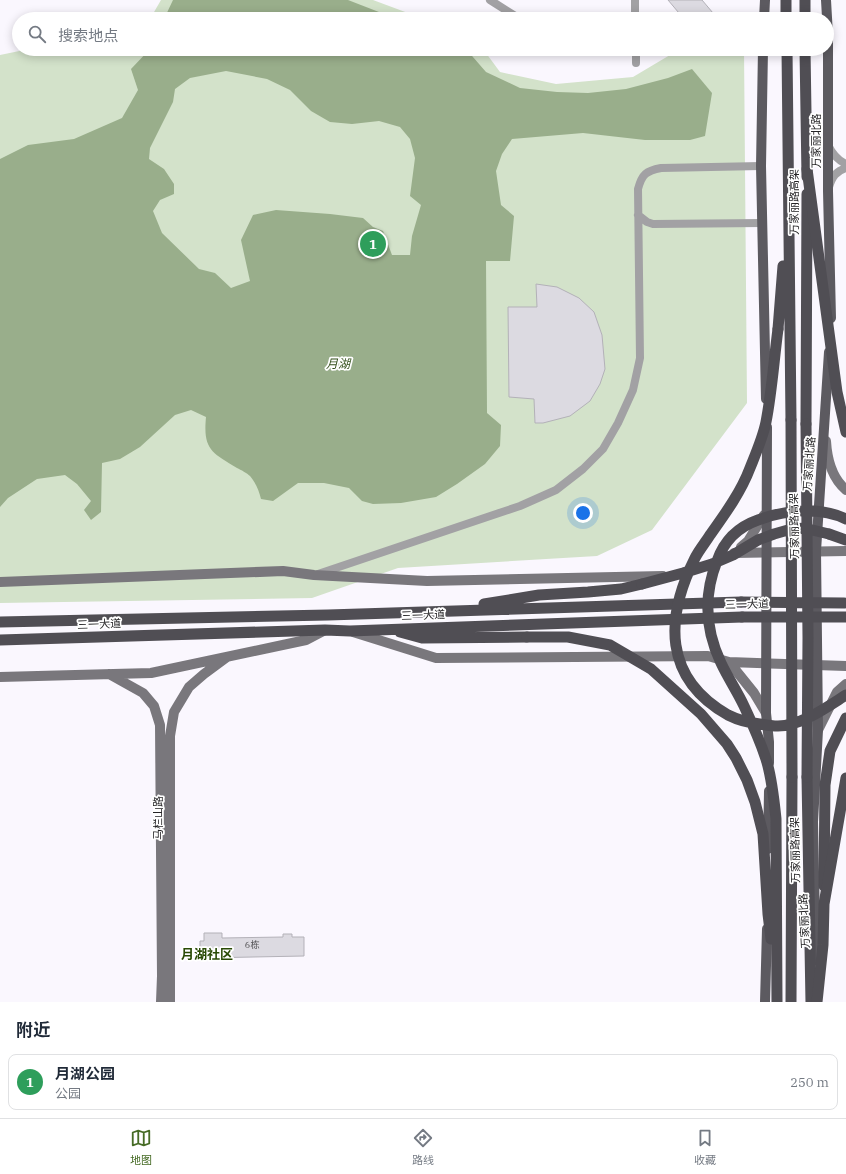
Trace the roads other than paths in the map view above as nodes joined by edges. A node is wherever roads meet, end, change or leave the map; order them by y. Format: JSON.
{"nodes":[{"id":1,"x":490,"y":0,"type":"edge"},
{"id":2,"x":635,"y":0,"type":"edge"},
{"id":3,"x":765,"y":0,"type":"edge"},
{"id":4,"x":786,"y":0,"type":"edge"},
{"id":5,"x":805,"y":0,"type":"edge"},
{"id":6,"x":826,"y":0,"type":"edge"},
{"id":7,"x":503,"y":4,"type":"edge"},
{"id":8,"x":512,"y":12,"type":"edge"},
{"id":9,"x":635,"y":12,"type":"edge"},
{"id":10,"x":764,"y":12,"type":"edge"},
{"id":11,"x":786,"y":12,"type":"edge"},
{"id":12,"x":805,"y":12,"type":"edge"},
{"id":13,"x":827,"y":12,"type":"edge"},
{"id":14,"x":636,"y":56,"type":"edge"},
{"id":15,"x":763,"y":56,"type":"edge"},
{"id":16,"x":787,"y":56,"type":"edge"},
{"id":17,"x":805,"y":56,"type":"edge"},
{"id":18,"x":828,"y":56,"type":"edge"},
{"id":19,"x":636,"y":63,"type":"dead end"},
{"id":20,"x":828,"y":143,"type":"junction"},
{"id":21,"x":846,"y":164,"type":"edge"},
{"id":22,"x":761,"y":166,"type":"junction"},
{"id":23,"x":846,"y":168,"type":"edge"},
{"id":24,"x":807,"y":169,"type":"junction"},
{"id":25,"x":828,"y":191,"type":"junction"},
{"id":26,"x":788,"y":198,"type":"junction"},
{"id":27,"x":638,"y":215,"type":"junction"},
{"id":28,"x":762,"y":223,"type":"junction"},
{"id":29,"x":653,"y":224,"type":"junction"},
{"id":30,"x":639,"y":238,"type":"junction"},
{"id":31,"x":824,"y":417,"type":"junction"},
{"id":32,"x":846,"y":432,"type":"edge"},
{"id":33,"x":846,"y":490,"type":"edge"},
{"id":34,"x":767,"y":510,"type":"junction"},
{"id":35,"x":846,"y":519,"type":"edge"},
{"id":36,"x":846,"y":540,"type":"edge"},
{"id":37,"x":816,"y":551,"type":"junction"},
{"id":38,"x":846,"y":551,"type":"edge"},
{"id":39,"x":767,"y":552,"type":"junction"},
{"id":40,"x":734,"y":553,"type":"junction"},
{"id":41,"x":314,"y":575,"type":"junction"},
{"id":42,"x":0,"y":582,"type":"edge"},
{"id":43,"x":845,"y":602,"type":"edge"},
{"id":44,"x":433,"y":612,"type":"junction"},
{"id":45,"x":846,"y":617,"type":"edge"},
{"id":46,"x":0,"y":622,"type":"edge"},
{"id":47,"x":390,"y":629,"type":"junction"},
{"id":48,"x":325,"y":630,"type":"junction"},
{"id":49,"x":350,"y":631,"type":"junction"},
{"id":50,"x":0,"y":640,"type":"edge"},
{"id":51,"x":227,"y":657,"type":"junction"},
{"id":52,"x":729,"y":662,"type":"junction"},
{"id":53,"x":766,"y":664,"type":"junction"},
{"id":54,"x":817,"y":666,"type":"junction"},
{"id":55,"x":846,"y":666,"type":"edge"},
{"id":56,"x":109,"y":674,"type":"junction"},
{"id":57,"x":0,"y":677,"type":"edge"},
{"id":58,"x":846,"y":684,"type":"edge"},
{"id":59,"x":846,"y":695,"type":"edge"},
{"id":60,"x":766,"y":713,"type":"junction"},
{"id":61,"x":846,"y":718,"type":"edge"},
{"id":62,"x":818,"y":730,"type":"junction"},
{"id":63,"x":846,"y":778,"type":"edge"},
{"id":64,"x":824,"y":904,"type":"junction"},
{"id":65,"x":777,"y":985,"type":"junction"},
{"id":66,"x":161,"y":1002,"type":"edge"},
{"id":67,"x":170,"y":1002,"type":"edge"},
{"id":68,"x":765,"y":1002,"type":"edge"},
{"id":69,"x":777,"y":1002,"type":"edge"},
{"id":70,"x":791,"y":1002,"type":"edge"},
{"id":71,"x":811,"y":1002,"type":"edge"},
{"id":72,"x":817,"y":1002,"type":"edge"},
{"id":73,"x":821,"y":1002,"type":"edge"}],
"edges":[{"from":1,"to":7,"type":"street"},
{"from":2,"to":9,"type":"street"},
{"from":3,"to":10,"type":"main road"},
{"from":4,"to":11,"type":"highway"},
{"from":5,"to":12,"type":"highway"},
{"from":6,"to":13,"type":"main road","name":"万家丽北路"},
{"from":7,"to":8,"type":"street"},
{"from":14,"to":19,"type":"street"},
{"from":15,"to":22,"type":"main road"},
{"from":16,"to":26,"type":"highway","name":"万家丽路高架"},
{"from":17,"to":24,"type":"highway","name":"万家丽路高架"},
{"from":18,"to":20,"type":"main road","name":"万家丽北路"},
{"from":20,"to":21,"type":"street"},
{"from":20,"to":25,"type":"main road","name":"万家丽北路"},
{"from":22,"to":27,"type":"street"},
{"from":22,"to":28,"type":"main road"},
{"from":23,"to":25,"type":"street"},
{"from":24,"to":32,"type":"highway","bridge":true},
{"from":24,"to":71,"type":"highway","name":"万家丽路高架","bridge":true},
{"from":25,"to":31,"type":"main road","name":"万家丽北路"},
{"from":26,"to":59,"type":"highway","bridge":true},
{"from":26,"to":70,"type":"highway","name":"万家丽路高架","bridge":true},
{"from":27,"to":29,"type":"street"},
{"from":27,"to":30,"type":"street"},
{"from":28,"to":29,"type":"street"},
{"from":28,"to":34,"type":"main road"},
{"from":29,"to":30,"type":"street"},
{"from":30,"to":41,"type":"street"},
{"from":31,"to":33,"type":"main road"},
{"from":31,"to":37,"type":"main road","name":"万家丽北路"},
{"from":34,"to":39,"type":"main road"},
{"from":34,"to":40,"type":"main road"},
{"from":35,"to":65,"type":"highway","bridge":true},
{"from":36,"to":44,"type":"highway","bridge":true},
{"from":37,"to":38,"type":"main road"},
{"from":37,"to":39,"type":"main road"},
{"from":37,"to":54,"type":"main road","name":"万家丽北路"},
{"from":39,"to":40,"type":"main road"},
{"from":39,"to":53,"type":"main road"},
{"from":40,"to":41,"type":"main road"},
{"from":41,"to":42,"type":"main road"},
{"from":43,"to":44,"type":"highway","name":"三一大道","bridge":true},
{"from":44,"to":46,"type":"highway","name":"三一大道"},
{"from":45,"to":47,"type":"highway","name":"三一大道","bridge":true},
{"from":47,"to":49,"type":"highway","name":"三一大道"},
{"from":47,"to":65,"type":"highway","bridge":true},
{"from":48,"to":49,"type":"highway","name":"三一大道"},
{"from":48,"to":50,"type":"highway","name":"三一大道"},
{"from":48,"to":51,"type":"main road"},
{"from":49,"to":52,"type":"main road"},
{"from":51,"to":56,"type":"main road"},
{"from":51,"to":67,"type":"main road","name":"马栏山路"},
{"from":52,"to":53,"type":"main road"},
{"from":52,"to":60,"type":"main road"},
{"from":53,"to":54,"type":"main road"},
{"from":53,"to":60,"type":"main road"},
{"from":54,"to":55,"type":"main road"},
{"from":54,"to":62,"type":"main road","name":"万家丽北路"},
{"from":56,"to":57,"type":"main road"},
{"from":56,"to":66,"type":"main road","name":"马栏山路"},
{"from":58,"to":62,"type":"main road"},
{"from":60,"to":68,"type":"main road"},
{"from":61,"to":64,"type":"highway","bridge":true},
{"from":62,"to":73,"type":"main road","name":"万家丽北路"},
{"from":63,"to":64,"type":"highway","bridge":true},
{"from":64,"to":72,"type":"highway","bridge":true},
{"from":65,"to":69,"type":"highway","bridge":true}]}
